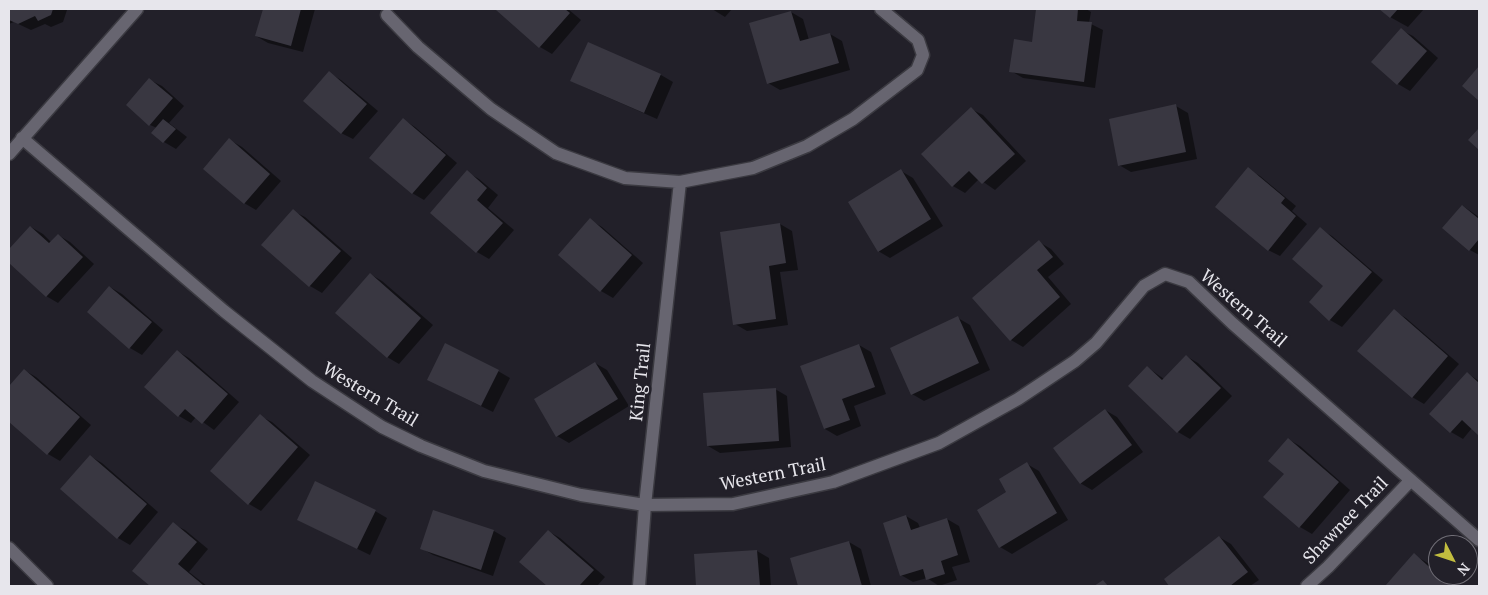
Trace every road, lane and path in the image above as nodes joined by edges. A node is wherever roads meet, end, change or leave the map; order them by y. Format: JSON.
{"nodes":[{"id":1,"x":137,"y":9,"type":"edge"},
{"id":2,"x":882,"y":9,"type":"edge"},
{"id":3,"x":387,"y":15,"type":"dead end"},
{"id":4,"x":22,"y":138,"type":"junction"},
{"id":5,"x":9,"y":154,"type":"edge"},
{"id":6,"x":680,"y":182,"type":"junction"},
{"id":7,"x":1410,"y":480,"type":"junction"},
{"id":8,"x":645,"y":505,"type":"junction"},
{"id":9,"x":1479,"y":540,"type":"edge"},
{"id":10,"x":9,"y":548,"type":"edge"},
{"id":11,"x":47,"y":586,"type":"edge"},
{"id":12,"x":639,"y":586,"type":"edge"},
{"id":13,"x":1307,"y":586,"type":"edge"}],
"edges":[{"from":1,"to":4,"type":"street"},
{"from":2,"to":6,"type":"street"},
{"from":3,"to":6,"type":"street"},
{"from":4,"to":5,"type":"street"},
{"from":4,"to":8,"type":"street","name":"Western Trail"},
{"from":6,"to":8,"type":"street","name":"King Trail"},
{"from":7,"to":8,"type":"street","name":"Western Trail"},
{"from":7,"to":9,"type":"street","name":"Western Trail"},
{"from":7,"to":13,"type":"street","name":"Shawnee Trail"},
{"from":8,"to":12,"type":"street","name":"King Trail"},
{"from":10,"to":11,"type":"street"}]}
